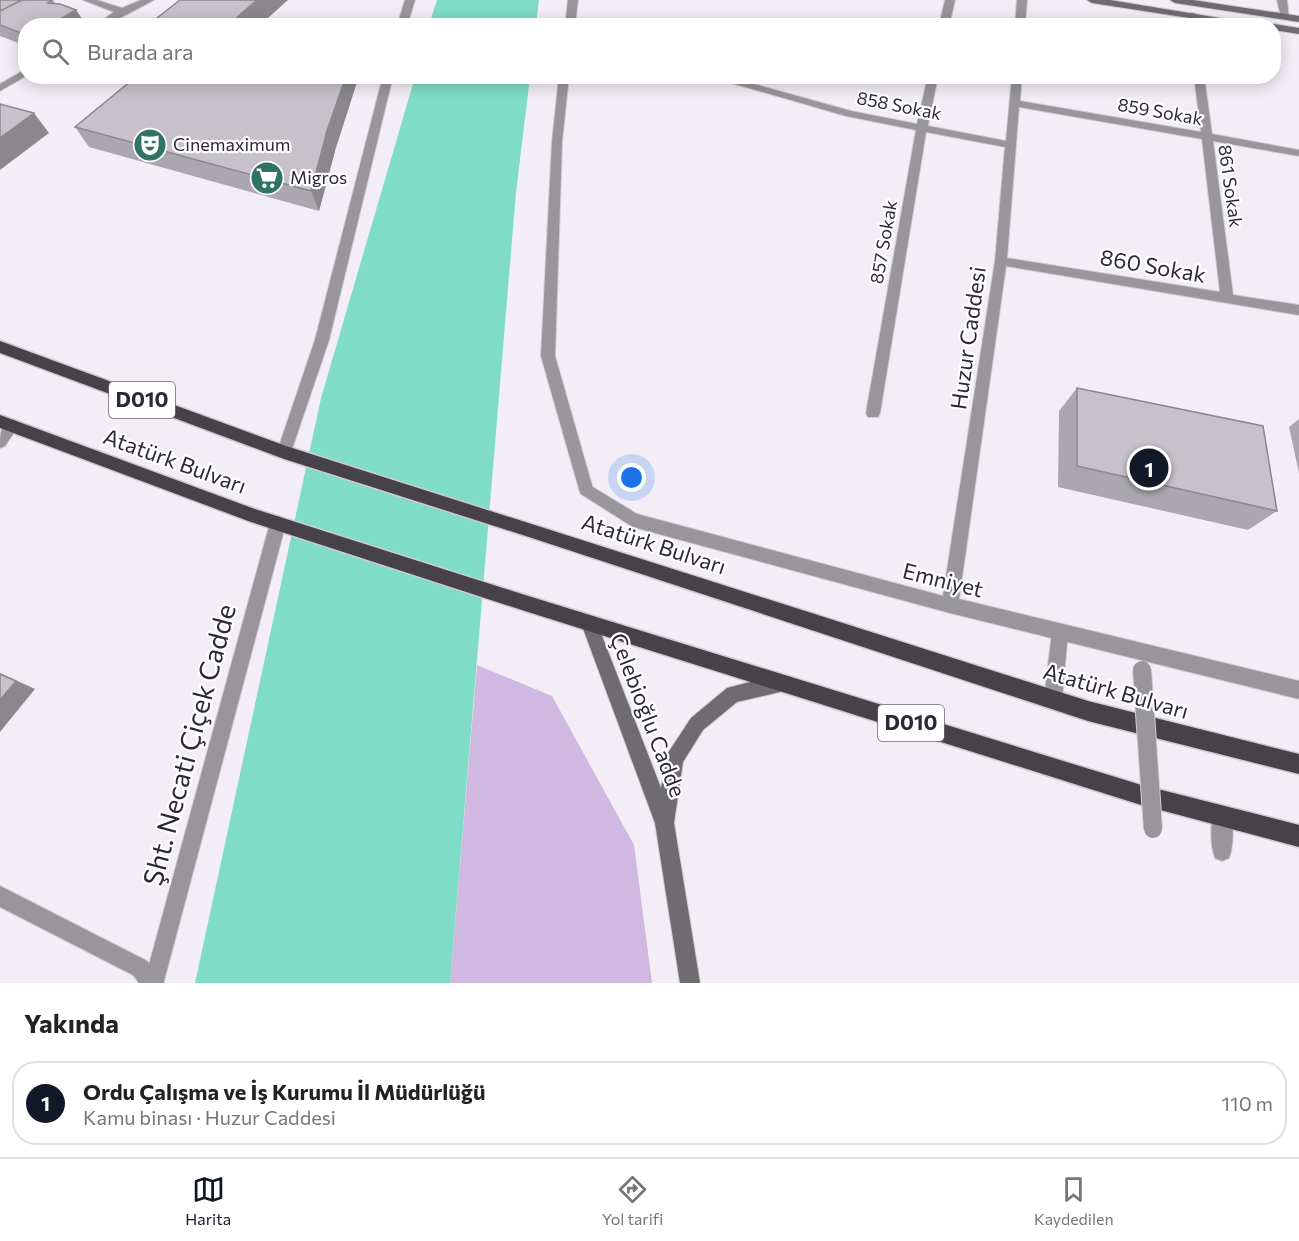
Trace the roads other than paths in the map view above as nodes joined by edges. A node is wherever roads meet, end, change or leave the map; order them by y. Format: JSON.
{"nodes":[{"id":1,"x":88,"y":0,"type":"edge"},
{"id":2,"x":148,"y":0,"type":"edge"},
{"id":3,"x":410,"y":0,"type":"edge"},
{"id":4,"x":573,"y":0,"type":"edge"},
{"id":5,"x":950,"y":0,"type":"edge"},
{"id":6,"x":1022,"y":0,"type":"edge"},
{"id":7,"x":1092,"y":0,"type":"edge"},
{"id":8,"x":1175,"y":0,"type":"edge"},
{"id":9,"x":1282,"y":0,"type":"edge"},
{"id":10,"x":1193,"y":1,"type":"edge"},
{"id":11,"x":124,"y":12,"type":"junction"},
{"id":12,"x":1192,"y":15,"type":"junction"},
{"id":13,"x":1286,"y":17,"type":"junction"},
{"id":14,"x":113,"y":18,"type":"edge"},
{"id":15,"x":404,"y":18,"type":"edge"},
{"id":16,"x":571,"y":18,"type":"edge"},
{"id":17,"x":946,"y":18,"type":"edge"},
{"id":18,"x":1021,"y":18,"type":"edge"},
{"id":19,"x":1192,"y":18,"type":"edge"},
{"id":20,"x":1212,"y":18,"type":"edge"},
{"id":21,"x":1299,"y":20,"type":"edge"},
{"id":22,"x":1281,"y":28,"type":"edge"},
{"id":23,"x":1299,"y":31,"type":"edge"},
{"id":24,"x":18,"y":77,"type":"edge"},
{"id":25,"x":385,"y":84,"type":"edge"},
{"id":26,"x":563,"y":84,"type":"edge"},
{"id":27,"x":741,"y":84,"type":"edge"},
{"id":28,"x":931,"y":84,"type":"edge"},
{"id":29,"x":1016,"y":84,"type":"edge"},
{"id":30,"x":1199,"y":84,"type":"edge"},
{"id":31,"x":0,"y":88,"type":"edge"},
{"id":32,"x":1015,"y":104,"type":"junction"},
{"id":33,"x":922,"y":127,"type":"junction"},
{"id":34,"x":1205,"y":136,"type":"junction"},
{"id":35,"x":1012,"y":145,"type":"junction"},
{"id":36,"x":1299,"y":153,"type":"edge"},
{"id":37,"x":1001,"y":261,"type":"junction"},
{"id":38,"x":1227,"y":299,"type":"junction"},
{"id":39,"x":1299,"y":310,"type":"edge"},
{"id":40,"x":0,"y":347,"type":"edge"},
{"id":41,"x":873,"y":413,"type":"dead end"},
{"id":42,"x":6,"y":423,"type":"edge"},
{"id":43,"x":0,"y":442,"type":"edge"},
{"id":44,"x":284,"y":452,"type":"junction"},
{"id":45,"x":278,"y":523,"type":"junction"},
{"id":46,"x":950,"y":605,"type":"junction"},
{"id":47,"x":589,"y":623,"type":"junction"},
{"id":48,"x":1060,"y":632,"type":"junction"},
{"id":49,"x":1142,"y":670,"type":"dead end"},
{"id":50,"x":780,"y":683,"type":"junction"},
{"id":51,"x":1299,"y":690,"type":"edge"},
{"id":52,"x":1053,"y":699,"type":"junction"},
{"id":53,"x":1299,"y":764,"type":"edge"},
{"id":54,"x":1222,"y":816,"type":"junction"},
{"id":55,"x":665,"y":823,"type":"junction"},
{"id":56,"x":1153,"y":829,"type":"dead end"},
{"id":57,"x":1299,"y":836,"type":"edge"},
{"id":58,"x":1222,"y":850,"type":"dead end"},
{"id":59,"x":0,"y":896,"type":"edge"},
{"id":60,"x":153,"y":982,"type":"edge"},
{"id":61,"x":690,"y":983,"type":"edge"}],
"edges":[{"from":1,"to":11,"type":"street"},
{"from":2,"to":11,"type":"street"},
{"from":3,"to":15,"type":"street"},
{"from":4,"to":16,"type":"street"},
{"from":5,"to":17,"type":"street"},
{"from":6,"to":18,"type":"street"},
{"from":7,"to":12,"type":"main road"},
{"from":8,"to":10,"type":"main road"},
{"from":9,"to":13,"type":"street"},
{"from":10,"to":13,"type":"main road"},
{"from":11,"to":14,"type":"street"},
{"from":12,"to":19,"type":"street"},
{"from":12,"to":20,"type":"main road"},
{"from":13,"to":21,"type":"main road"},
{"from":22,"to":23,"type":"main road"},
{"from":24,"to":31,"type":"street"},
{"from":25,"to":44,"type":"street"},
{"from":26,"to":46,"type":"street","name":"Emniyet"},
{"from":27,"to":33,"type":"street","name":"858 Sokak"},
{"from":28,"to":33,"type":"street","name":"857 Sokak"},
{"from":29,"to":32,"type":"street","name":"Huzur Caddesi"},
{"from":30,"to":34,"type":"street","name":"861 Sokak"},
{"from":32,"to":34,"type":"street","name":"859 Sokak"},
{"from":32,"to":35,"type":"street","name":"Huzur Caddesi"},
{"from":33,"to":35,"type":"street","name":"858 Sokak"},
{"from":33,"to":41,"type":"street","name":"857 Sokak"},
{"from":34,"to":36,"type":"street","name":"859 Sokak"},
{"from":34,"to":38,"type":"street","name":"861 Sokak"},
{"from":35,"to":37,"type":"street","name":"Huzur Caddesi"},
{"from":37,"to":38,"type":"street","name":"860 Sokak"},
{"from":37,"to":46,"type":"street","name":"Huzur Caddesi"},
{"from":38,"to":39,"type":"street","name":"860 Sokak"},
{"from":40,"to":44,"type":"highway","name":"Atatürk Bulvarı","number":"D010"},
{"from":42,"to":43,"type":"street"},
{"from":42,"to":45,"type":"highway","name":"Atatürk Bulvarı","number":"D010"},
{"from":44,"to":52,"type":"highway","name":"Atatürk Bulvarı","number":"D010"},
{"from":45,"to":47,"type":"highway","name":"Atatürk Bulvarı","number":"D010"},
{"from":45,"to":60,"type":"street","name":"Şht. Necati Çiçek Cadde"},
{"from":46,"to":48,"type":"street","name":"Emniyet"},
{"from":47,"to":50,"type":"highway","name":"Atatürk Bulvarı","number":"D010"},
{"from":47,"to":55,"type":"main road","name":"Çelebioğlu Cadde"},
{"from":48,"to":51,"type":"street","name":"Emniyet"},
{"from":48,"to":52,"type":"street"},
{"from":49,"to":56,"type":"street","bridge":true},
{"from":50,"to":54,"type":"highway","name":"Atatürk Bulvarı","number":"D010"},
{"from":50,"to":55,"type":"main road"},
{"from":52,"to":53,"type":"highway","name":"Atatürk Bulvarı","number":"D010"},
{"from":54,"to":57,"type":"highway","name":"Atatürk Bulvarı","number":"D010"},
{"from":54,"to":58,"type":"street"},
{"from":55,"to":61,"type":"main road"},
{"from":59,"to":60,"type":"street"}]}
